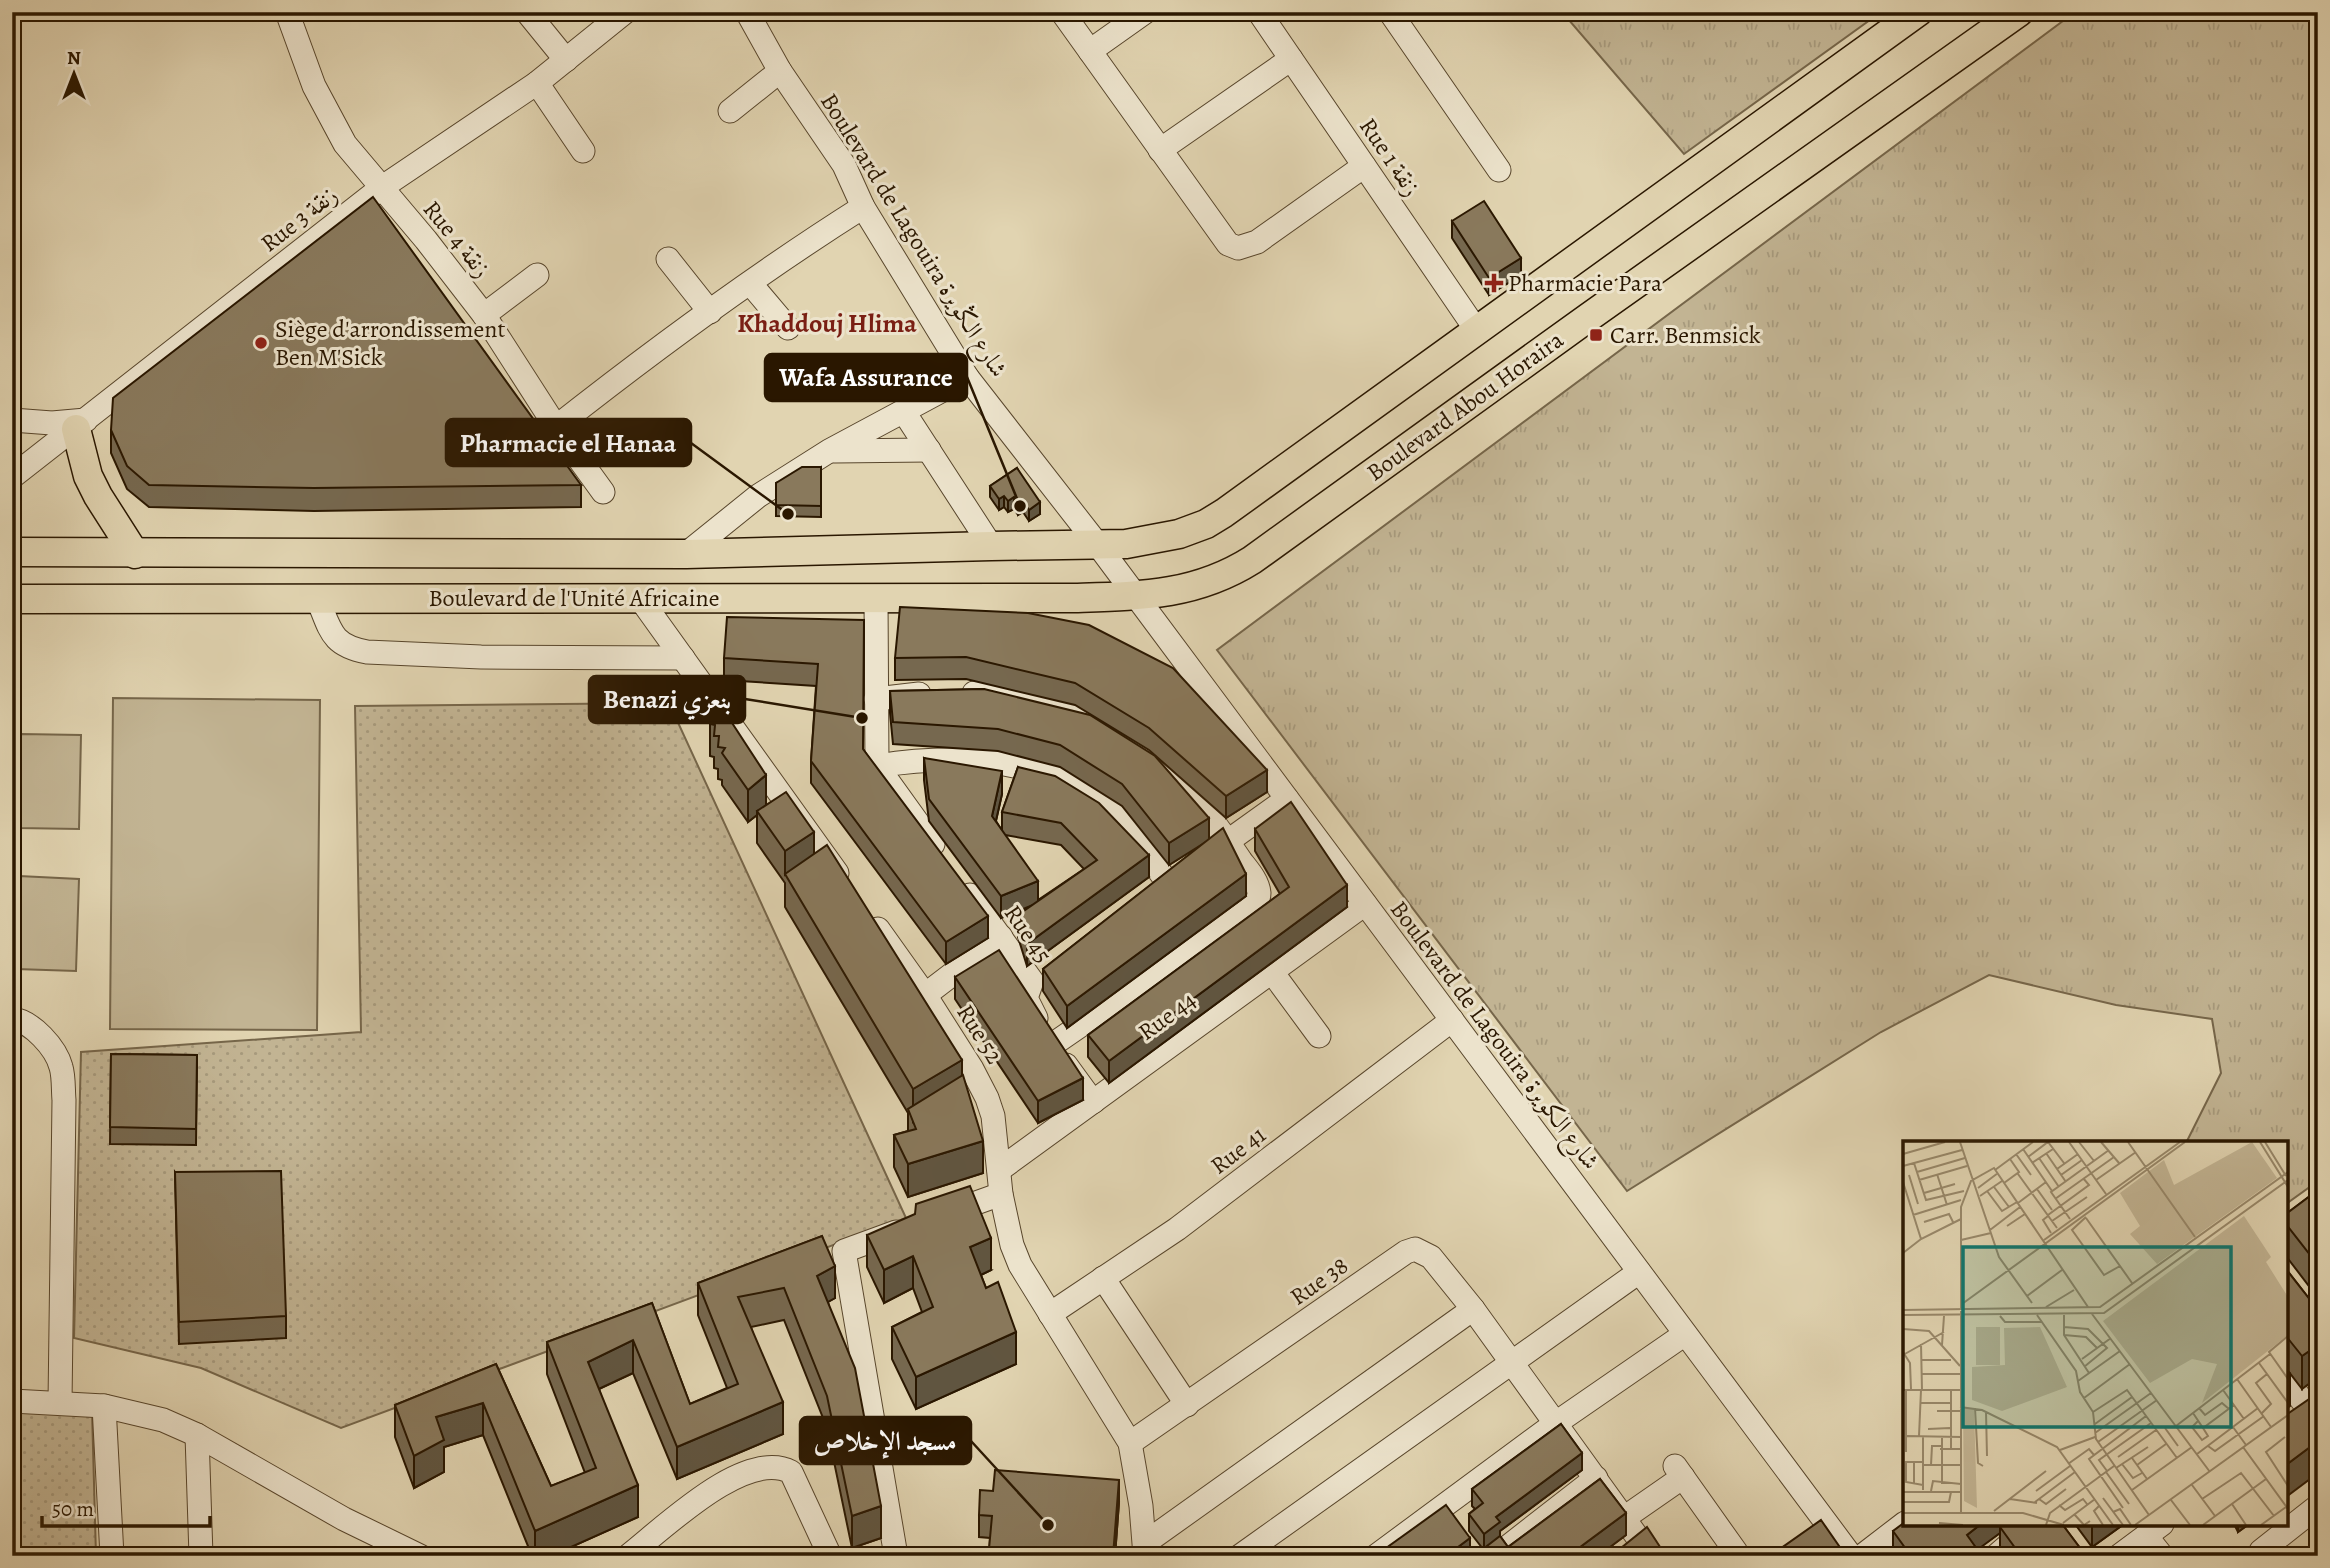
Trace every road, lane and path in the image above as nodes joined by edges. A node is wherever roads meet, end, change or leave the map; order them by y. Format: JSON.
{"nodes":[{"id":1,"x":527,"y":12,"type":"edge"},
{"id":2,"x":625,"y":12,"type":"edge"},
{"id":3,"x":747,"y":12,"type":"edge"},
{"id":4,"x":1062,"y":12,"type":"edge"},
{"id":5,"x":1145,"y":12,"type":"edge"},
{"id":6,"x":1259,"y":12,"type":"edge"},
{"id":7,"x":1390,"y":12,"type":"edge"},
{"id":8,"x":1918,"y":12,"type":"edge"},
{"id":9,"x":2019,"y":12,"type":"edge"},
{"id":10,"x":295,"y":16,"type":"edge"},
{"id":11,"x":1090,"y":51,"type":"junction"},
{"id":12,"x":1291,"y":59,"type":"junction"},
{"id":13,"x":566,"y":60,"type":"junction"},
{"id":14,"x":780,"y":71,"type":"junction"},
{"id":15,"x":537,"y":83,"type":"junction"},
{"id":16,"x":730,"y":111,"type":"dead end"},
{"id":17,"x":1160,"y":150,"type":"junction"},
{"id":18,"x":583,"y":151,"type":"dead end"},
{"id":19,"x":1364,"y":166,"type":"junction"},
{"id":20,"x":1500,"y":170,"type":"dead end"},
{"id":21,"x":382,"y":188,"type":"junction"},
{"id":22,"x":863,"y":207,"type":"junction"},
{"id":23,"x":668,"y":259,"type":"dead end"},
{"id":24,"x":537,"y":275,"type":"dead end"},
{"id":25,"x":750,"y":283,"type":"junction"},
{"id":26,"x":710,"y":312,"type":"junction"},
{"id":27,"x":484,"y":315,"type":"junction"},
{"id":28,"x":788,"y":328,"type":"dead end"},
{"id":29,"x":1477,"y":331,"type":"junction"},
{"id":30,"x":967,"y":377,"type":"junction"},
{"id":31,"x":904,"y":412,"type":"junction"},
{"id":32,"x":12,"y":420,"type":"edge"},
{"id":33,"x":81,"y":424,"type":"junction"},
{"id":34,"x":556,"y":427,"type":"junction"},
{"id":35,"x":929,"y":450,"type":"junction"},
{"id":36,"x":830,"y":451,"type":"junction"},
{"id":37,"x":12,"y":477,"type":"edge"},
{"id":38,"x":603,"y":492,"type":"dead end"},
{"id":39,"x":991,"y":545,"type":"junction"},
{"id":40,"x":1098,"y":545,"type":"junction"},
{"id":41,"x":12,"y":552,"type":"edge"},
{"id":42,"x":135,"y":554,"type":"junction"},
{"id":43,"x":686,"y":554,"type":"junction"},
{"id":44,"x":1136,"y":596,"type":"junction"},
{"id":45,"x":639,"y":597,"type":"junction"},
{"id":46,"x":876,"y":598,"type":"junction"},
{"id":47,"x":12,"y":599,"type":"edge"},
{"id":48,"x":318,"y":600,"type":"junction"},
{"id":49,"x":683,"y":658,"type":"junction"},
{"id":50,"x":876,"y":699,"type":"junction"},
{"id":51,"x":877,"y":766,"type":"junction"},
{"id":52,"x":1287,"y":799,"type":"junction"},
{"id":53,"x":1228,"y":841,"type":"junction"},
{"id":54,"x":1168,"y":883,"type":"junction"},
{"id":55,"x":852,"y":894,"type":"edge"},
{"id":56,"x":1146,"y":900,"type":"edge"},
{"id":57,"x":1365,"y":904,"type":"junction"},
{"id":58,"x":868,"y":916,"type":"edge"},
{"id":59,"x":1001,"y":937,"type":"junction"},
{"id":60,"x":1055,"y":964,"type":"edge"},
{"id":61,"x":1272,"y":972,"type":"junction"},
{"id":62,"x":1032,"y":981,"type":"junction"},
{"id":63,"x":925,"y":995,"type":"junction"},
{"id":64,"x":12,"y":1019,"type":"edge"},
{"id":65,"x":1452,"y":1020,"type":"junction"},
{"id":66,"x":1319,"y":1036,"type":"dead end"},
{"id":67,"x":1052,"y":1045,"type":"junction"},
{"id":68,"x":1093,"y":1102,"type":"junction"},
{"id":69,"x":999,"y":1170,"type":"junction"},
{"id":70,"x":1001,"y":1194,"type":"junction"},
{"id":71,"x":1639,"y":1272,"type":"junction"},
{"id":72,"x":1103,"y":1278,"type":"junction"},
{"id":73,"x":1473,"y":1309,"type":"junction"},
{"id":74,"x":1050,"y":1314,"type":"junction"},
{"id":75,"x":1685,"y":1334,"type":"junction"},
{"id":76,"x":1512,"y":1363,"type":"junction"},
{"id":77,"x":2288,"y":1382,"type":"edge"},
{"id":78,"x":12,"y":1401,"type":"edge"},
{"id":79,"x":60,"y":1403,"type":"junction"},
{"id":80,"x":1187,"y":1405,"type":"junction"},
{"id":81,"x":104,"y":1406,"type":"junction"},
{"id":82,"x":2309,"y":1418,"type":"edge"},
{"id":83,"x":1556,"y":1423,"type":"junction"},
{"id":84,"x":197,"y":1435,"type":"junction"},
{"id":85,"x":1130,"y":1443,"type":"junction"},
{"id":86,"x":1596,"y":1478,"type":"junction"},
{"id":87,"x":2318,"y":1506,"type":"edge"},
{"id":88,"x":1624,"y":1518,"type":"junction"},
{"id":89,"x":1903,"y":1525,"type":"edge"},
{"id":90,"x":2031,"y":1526,"type":"edge"},
{"id":91,"x":1829,"y":1527,"type":"junction"},
{"id":92,"x":2155,"y":1530,"type":"edge"},
{"id":93,"x":1811,"y":1541,"type":"edge"},
{"id":94,"x":1638,"y":1548,"type":"edge"},
{"id":95,"x":1145,"y":1550,"type":"edge"},
{"id":96,"x":2261,"y":1551,"type":"dead end"},
{"id":97,"x":1736,"y":1552,"type":"dead end"},
{"id":98,"x":112,"y":1556,"type":"edge"},
{"id":99,"x":201,"y":1556,"type":"edge"},
{"id":100,"x":420,"y":1556,"type":"edge"},
{"id":101,"x":628,"y":1556,"type":"edge"},
{"id":102,"x":830,"y":1556,"type":"edge"},
{"id":103,"x":896,"y":1556,"type":"edge"},
{"id":104,"x":1240,"y":1556,"type":"edge"},
{"id":105,"x":1376,"y":1556,"type":"edge"},
{"id":106,"x":1496,"y":1556,"type":"edge"},
{"id":107,"x":1851,"y":1556,"type":"edge"},
{"id":108,"x":1862,"y":1556,"type":"edge"},
{"id":109,"x":1996,"y":1556,"type":"edge"},
{"id":110,"x":2119,"y":1556,"type":"edge"},
{"id":111,"x":2162,"y":1556,"type":"edge"}],
"edges":[{"from":1,"to":13,"type":"street"},
{"from":2,"to":13,"type":"street","name":"Rue 3 زنقة"},
{"from":3,"to":14,"type":"street","name":"Boulevard de Lagouira شارع الڭويرة"},
{"from":4,"to":11,"type":"street"},
{"from":5,"to":11,"type":"street"},
{"from":6,"to":12,"type":"street","name":"Rue 1 زنقة"},
{"from":7,"to":20,"type":"street"},
{"from":8,"to":29,"type":"main road"},
{"from":9,"to":44,"type":"main road","name":"Boulevard Abou Horaira"},
{"from":10,"to":21,"type":"street","name":"Rue 4 زنقة"},
{"from":11,"to":17,"type":"street"},
{"from":12,"to":17,"type":"street"},
{"from":12,"to":19,"type":"street","name":"Rue 1 زنقة"},
{"from":13,"to":15,"type":"street","name":"Rue 3 زنقة"},
{"from":14,"to":16,"type":"street"},
{"from":14,"to":22,"type":"street","name":"Boulevard de Lagouira شارع الڭويرة"},
{"from":15,"to":18,"type":"street"},
{"from":15,"to":21,"type":"street","name":"Rue 3 زنقة"},
{"from":17,"to":19,"type":"street"},
{"from":19,"to":29,"type":"street","name":"Rue 1 زنقة"},
{"from":21,"to":27,"type":"street","name":"Rue 4 زنقة"},
{"from":21,"to":33,"type":"street","name":"Rue 3 زنقة"},
{"from":22,"to":25,"type":"street"},
{"from":22,"to":30,"type":"street","name":"Boulevard de Lagouira شارع الڭويرة"},
{"from":23,"to":26,"type":"street"},
{"from":24,"to":27,"type":"street"},
{"from":25,"to":26,"type":"street"},
{"from":25,"to":28,"type":"street"},
{"from":26,"to":34,"type":"street"},
{"from":27,"to":34,"type":"street","name":"Rue 4 زنقة"},
{"from":29,"to":40,"type":"main road"},
{"from":30,"to":31,"type":"street"},
{"from":30,"to":40,"type":"street","name":"Boulevard de Lagouira شارع الڭويرة"},
{"from":31,"to":35,"type":"street"},
{"from":31,"to":36,"type":"street"},
{"from":32,"to":33,"type":"street"},
{"from":33,"to":37,"type":"street","name":"Rue 3 زنقة"},
{"from":33,"to":42,"type":"main road"},
{"from":34,"to":38,"type":"street","name":"Rue 4 زنقة"},
{"from":35,"to":36,"type":"street"},
{"from":35,"to":39,"type":"street"},
{"from":36,"to":43,"type":"street"},
{"from":39,"to":40,"type":"main road","name":"Boulevard de l'Unité Africaine"},
{"from":39,"to":43,"type":"main road","name":"Boulevard de l'Unité Africaine"},
{"from":40,"to":44,"type":"street","name":"Boulevard de Lagouira شارع الكويرة"},
{"from":41,"to":42,"type":"main road","name":"Boulevard de l'Unité Africaine"},
{"from":42,"to":43,"type":"main road","name":"Boulevard de l'Unité Africaine"},
{"from":44,"to":46,"type":"main road","name":"Boulevard de l'Unité Africaine"},
{"from":44,"to":52,"type":"street","name":"Boulevard de Lagouira شارع الكويرة"},
{"from":45,"to":46,"type":"main road","name":"Boulevard de l'Unité Africaine"},
{"from":45,"to":48,"type":"main road","name":"Boulevard de l'Unité Africaine"},
{"from":45,"to":49,"type":"street"},
{"from":46,"to":50,"type":"street"},
{"from":47,"to":48,"type":"main road","name":"Boulevard de l'Unité Africaine"},
{"from":48,"to":49,"type":"street"},
{"from":49,"to":55,"type":"street"},
{"from":50,"to":51,"type":"street"},
{"from":50,"to":53,"type":"street"},
{"from":51,"to":54,"type":"street"},
{"from":51,"to":59,"type":"street","name":"Rue 45"},
{"from":52,"to":53,"type":"street"},
{"from":52,"to":57,"type":"street","name":"Boulevard de Lagouira شارع الكويرة"},
{"from":53,"to":54,"type":"street"},
{"from":53,"to":67,"type":"street"},
{"from":54,"to":56,"type":"street"},
{"from":57,"to":61,"type":"street","name":"Rue 44"},
{"from":57,"to":65,"type":"street","name":"Boulevard de Lagouira شارع الكويرة"},
{"from":58,"to":63,"type":"street","name":"Rue 52"},
{"from":59,"to":62,"type":"street","name":"Rue 45"},
{"from":59,"to":63,"type":"street"},
{"from":60,"to":62,"type":"street"},
{"from":61,"to":66,"type":"street"},
{"from":61,"to":68,"type":"street","name":"Rue 44"},
{"from":62,"to":67,"type":"street","name":"Rue 45"},
{"from":63,"to":69,"type":"street","name":"Rue 52"},
{"from":64,"to":79,"type":"street"},
{"from":65,"to":71,"type":"street","name":"Boulevard de Lagouira شارع الكويرة"},
{"from":65,"to":72,"type":"street","name":"Rue 41"},
{"from":67,"to":68,"type":"street","name":"Rue 45"},
{"from":68,"to":69,"type":"street","name":"Rue 44"},
{"from":69,"to":70,"type":"street","name":"Rue 52"},
{"from":70,"to":74,"type":"street","name":"Rue 52"},
{"from":70,"to":103,"type":"street"},
{"from":71,"to":75,"type":"street","name":"Boulevard de Lagouira شارع الكويرة"},
{"from":71,"to":76,"type":"street"},
{"from":72,"to":74,"type":"street","name":"Rue 41"},
{"from":72,"to":80,"type":"street"},
{"from":73,"to":76,"type":"street","name":"Rue 38"},
{"from":73,"to":80,"type":"street","name":"Rue 38"},
{"from":73,"to":95,"type":"street"},
{"from":74,"to":85,"type":"street","name":"Rue 52"},
{"from":75,"to":83,"type":"street"},
{"from":75,"to":91,"type":"street","name":"Boulevard de Lagouira شارع الكويرة"},
{"from":76,"to":83,"type":"street","name":"Rue 38"},
{"from":76,"to":104,"type":"street"},
{"from":77,"to":82,"type":"street"},
{"from":78,"to":79,"type":"street"},
{"from":79,"to":81,"type":"street"},
{"from":80,"to":85,"type":"street","name":"Rue 38"},
{"from":81,"to":84,"type":"street"},
{"from":81,"to":98,"type":"street"},
{"from":83,"to":86,"type":"street","name":"Rue 38"},
{"from":83,"to":105,"type":"street"},
{"from":84,"to":99,"type":"street"},
{"from":84,"to":100,"type":"street"},
{"from":85,"to":95,"type":"street","name":"Rue 52"},
{"from":86,"to":88,"type":"street","name":"Rue 38"},
{"from":86,"to":106,"type":"street"},
{"from":87,"to":96,"type":"street"},
{"from":88,"to":94,"type":"street","name":"Rue 38"},
{"from":88,"to":97,"type":"street"},
{"from":89,"to":108,"type":"street"},
{"from":90,"to":109,"type":"street"},
{"from":91,"to":93,"type":"street"},
{"from":91,"to":107,"type":"street","name":"Boulevard de Lagouira شارع الكويرة"},
{"from":92,"to":110,"type":"street"},
{"from":92,"to":111,"type":"street"},
{"from":101,"to":102,"type":"street"}]}
